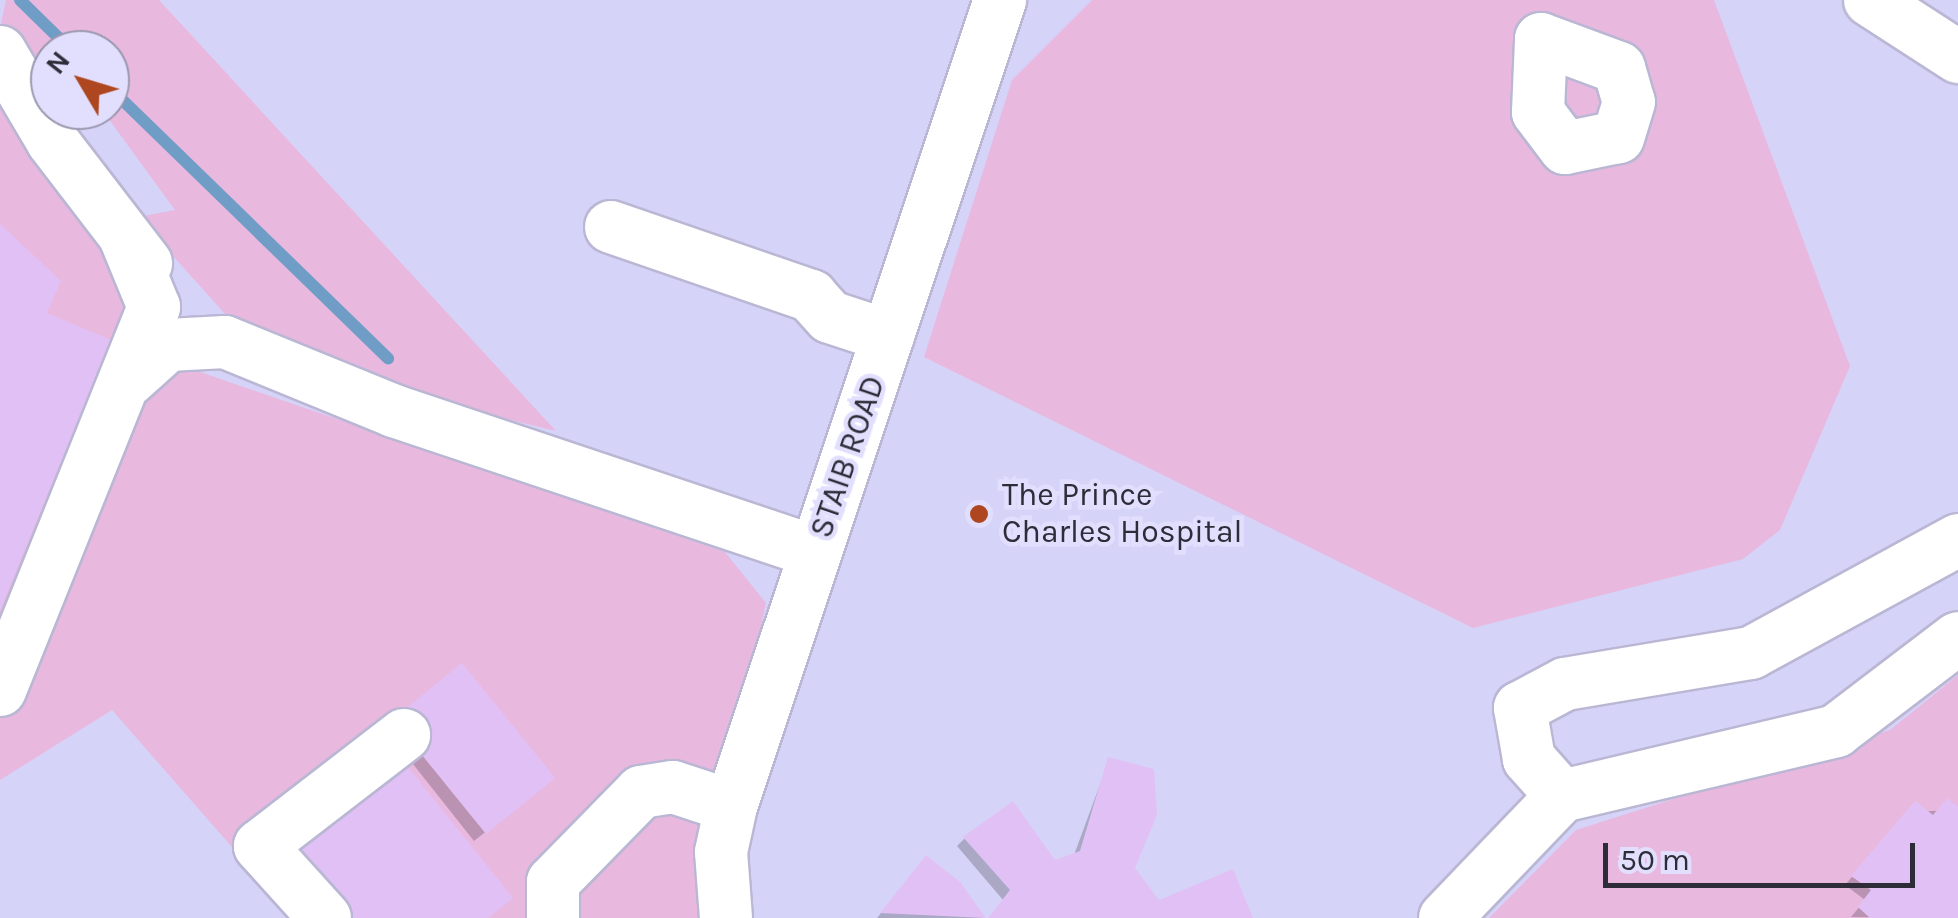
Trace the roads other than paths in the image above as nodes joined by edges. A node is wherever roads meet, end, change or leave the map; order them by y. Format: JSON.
{"nodes":[{"id":1,"x":1000,"y":0,"type":"edge"},
{"id":2,"x":1870,"y":0,"type":"edge"},
{"id":3,"x":0,"y":52,"type":"edge"},
{"id":4,"x":1958,"y":57,"type":"edge"},
{"id":5,"x":610,"y":227,"type":"dead end"},
{"id":6,"x":126,"y":239,"type":"junction"},
{"id":7,"x":892,"y":324,"type":"junction"},
{"id":8,"x":225,"y":342,"type":"junction"},
{"id":9,"x":129,"y":380,"type":"junction"},
{"id":10,"x":1958,"y":540,"type":"edge"},
{"id":11,"x":815,"y":552,"type":"junction"},
{"id":12,"x":1958,"y":638,"type":"edge"},
{"id":13,"x":0,"y":690,"type":"edge"},
{"id":14,"x":404,"y":735,"type":"dead end"},
{"id":15,"x":1562,"y":796,"type":"junction"},
{"id":16,"x":730,"y":806,"type":"junction"},
{"id":17,"x":326,"y":918,"type":"edge"},
{"id":18,"x":553,"y":918,"type":"edge"},
{"id":19,"x":726,"y":918,"type":"edge"},
{"id":20,"x":1445,"y":918,"type":"edge"}],
"edges":[{"from":1,"to":7,"type":"street","name":"STAIB ROAD"},
{"from":2,"to":4,"type":"street"},
{"from":3,"to":6,"type":"street"},
{"from":5,"to":7,"type":"street"},
{"from":6,"to":8,"type":"street"},
{"from":6,"to":9,"type":"street"},
{"from":7,"to":11,"type":"street","name":"STAIB ROAD"},
{"from":8,"to":9,"type":"street"},
{"from":8,"to":11,"type":"street"},
{"from":9,"to":13,"type":"street"},
{"from":10,"to":15,"type":"street"},
{"from":11,"to":16,"type":"street","name":"STAIB ROAD"},
{"from":12,"to":15,"type":"street"},
{"from":14,"to":17,"type":"street"},
{"from":15,"to":20,"type":"street"},
{"from":16,"to":18,"type":"street"},
{"from":16,"to":19,"type":"street","name":"STAIB ROAD"}]}
